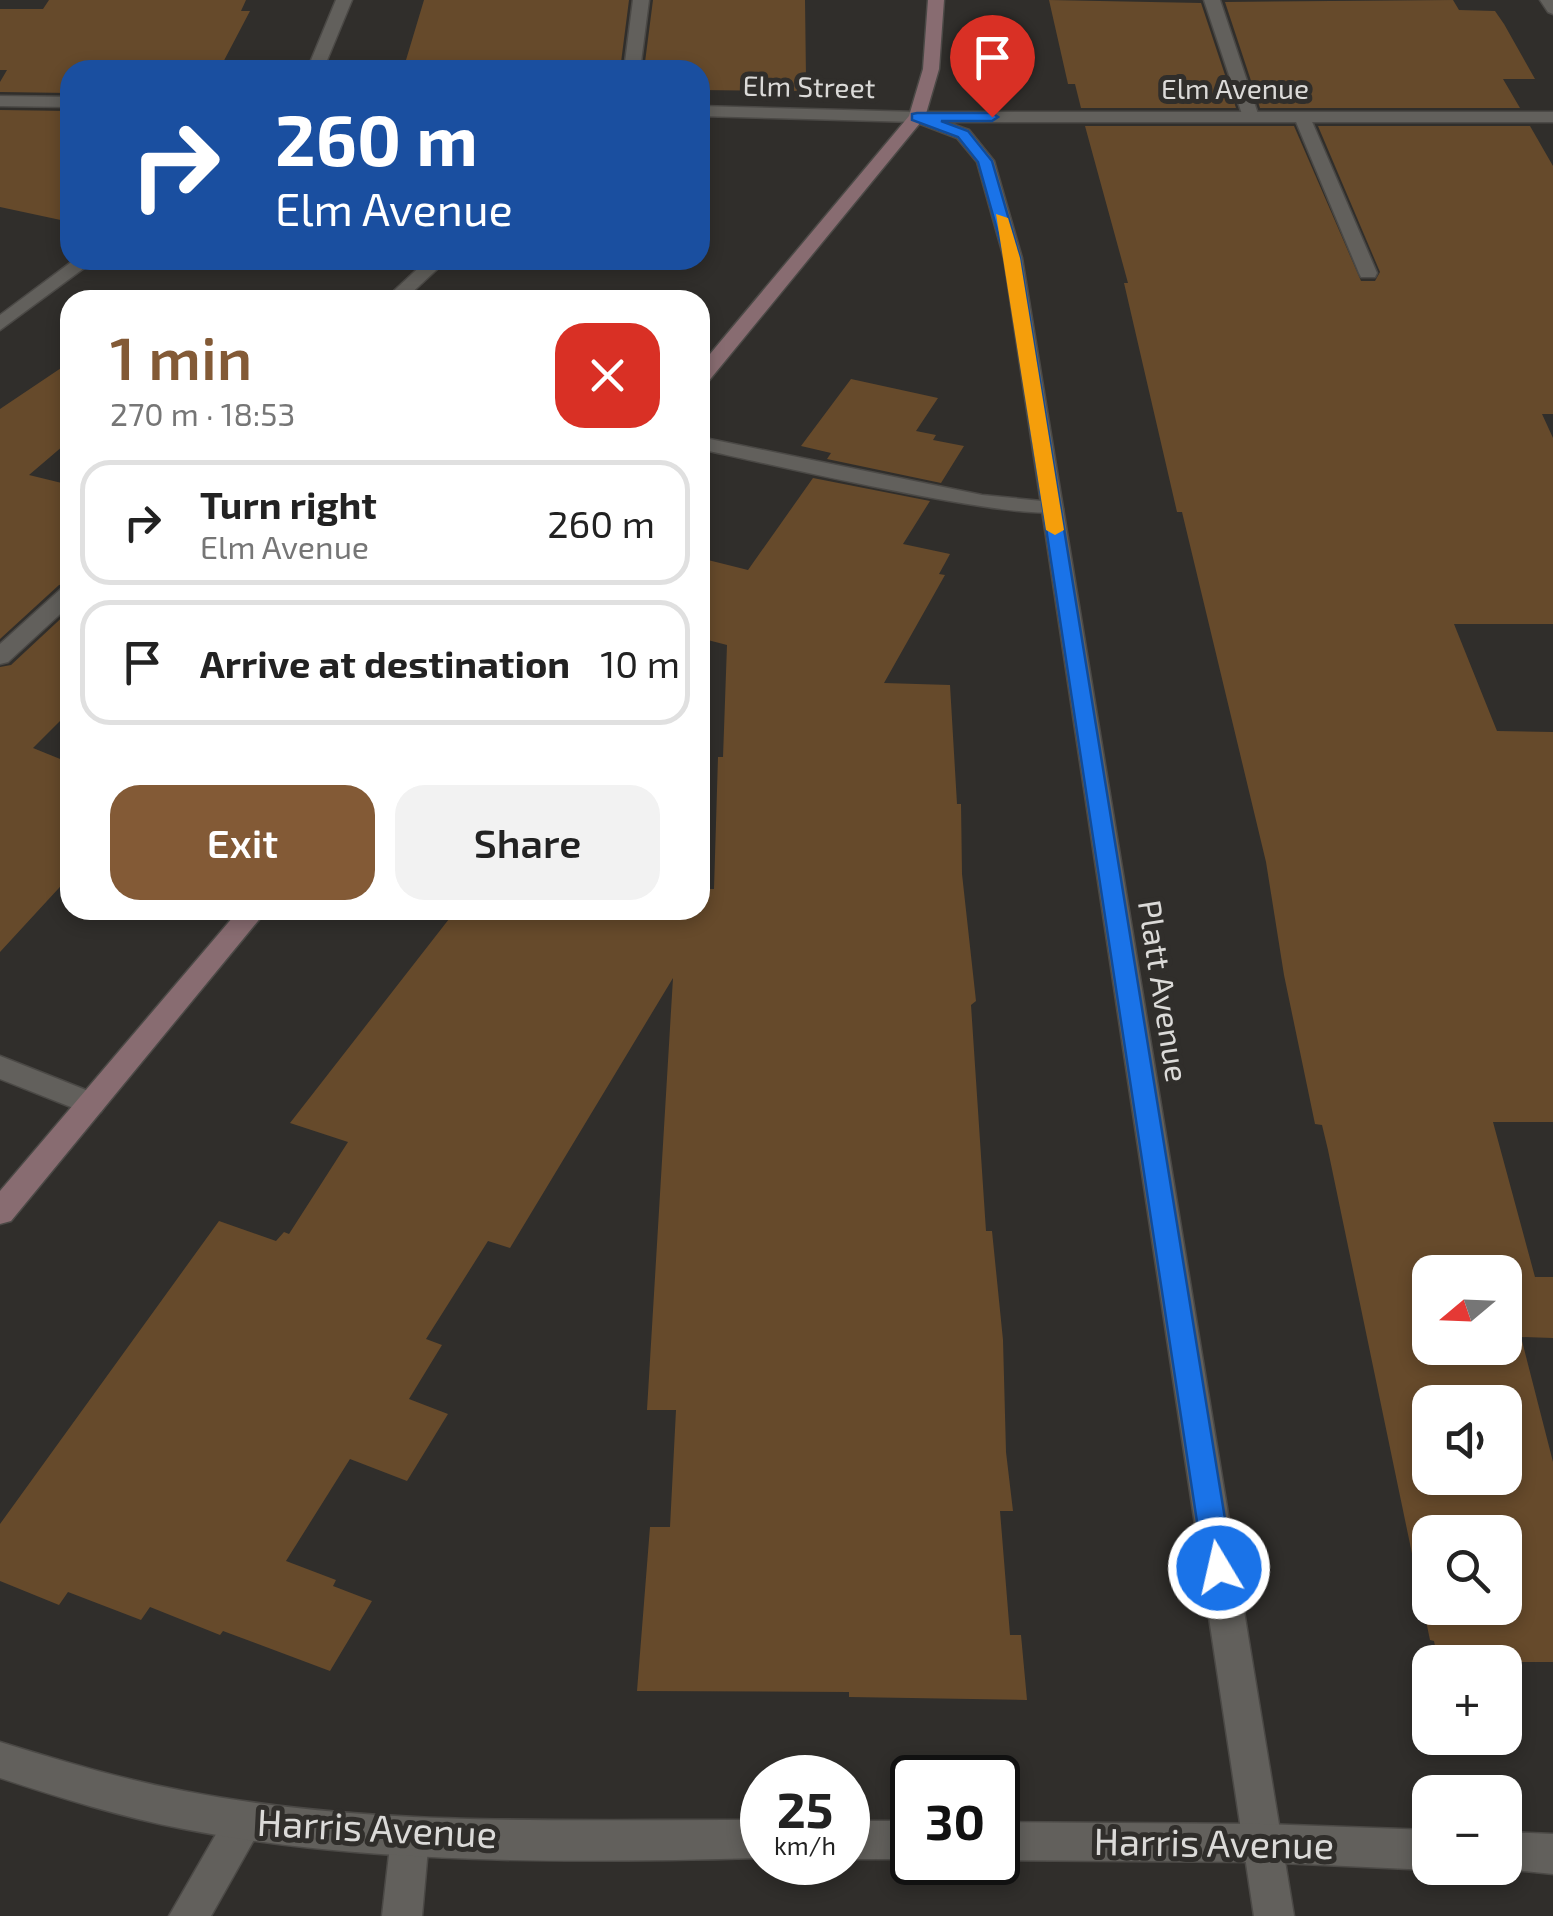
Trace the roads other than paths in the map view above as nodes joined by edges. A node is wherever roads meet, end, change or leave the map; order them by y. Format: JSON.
{"nodes":[{"id":1,"x":344,"y":0,"type":"edge"},
{"id":2,"x":641,"y":0,"type":"edge"},
{"id":3,"x":936,"y":0,"type":"edge"},
{"id":4,"x":1212,"y":0,"type":"edge"},
{"id":5,"x":1548,"y":0,"type":"edge"},
{"id":6,"x":1553,"y":8,"type":"edge"},
{"id":7,"x":319,"y":60,"type":"edge"},
{"id":8,"x":633,"y":60,"type":"edge"},
{"id":9,"x":0,"y":101,"type":"edge"},
{"id":10,"x":60,"y":102,"type":"edge"},
{"id":11,"x":710,"y":111,"type":"edge"},
{"id":12,"x":917,"y":117,"type":"junction"},
{"id":13,"x":1251,"y":117,"type":"junction"},
{"id":14,"x":1302,"y":117,"type":"junction"},
{"id":15,"x":1553,"y":117,"type":"edge"},
{"id":16,"x":73,"y":270,"type":"edge"},
{"id":17,"x":427,"y":270,"type":"edge"},
{"id":18,"x":1368,"y":273,"type":"dead end"},
{"id":19,"x":405,"y":290,"type":"edge"},
{"id":20,"x":0,"y":324,"type":"edge"},
{"id":21,"x":710,"y":368,"type":"edge"},
{"id":22,"x":710,"y":445,"type":"edge"},
{"id":23,"x":1052,"y":509,"type":"junction"},
{"id":24,"x":60,"y":602,"type":"edge"},
{"id":25,"x":0,"y":656,"type":"edge"},
{"id":26,"x":246,"y":920,"type":"edge"},
{"id":27,"x":0,"y":1067,"type":"edge"},
{"id":28,"x":91,"y":1104,"type":"junction"},
{"id":29,"x":0,"y":1212,"type":"edge"},
{"id":30,"x":0,"y":1760,"type":"edge"},
{"id":31,"x":246,"y":1822,"type":"junction"},
{"id":32,"x":410,"y":1837,"type":"junction"},
{"id":33,"x":740,"y":1839,"type":"edge"},
{"id":34,"x":1020,"y":1841,"type":"edge"},
{"id":35,"x":1262,"y":1843,"type":"junction"},
{"id":36,"x":1412,"y":1849,"type":"edge"},
{"id":37,"x":1522,"y":1853,"type":"edge"},
{"id":38,"x":1553,"y":1854,"type":"edge"},
{"id":39,"x":189,"y":1916,"type":"edge"},
{"id":40,"x":402,"y":1916,"type":"edge"},
{"id":41,"x":1274,"y":1916,"type":"edge"}],
"edges":[{"from":1,"to":7,"type":"street"},
{"from":2,"to":8,"type":"street"},
{"from":3,"to":12,"type":"main road"},
{"from":4,"to":13,"type":"street"},
{"from":5,"to":6,"type":"street"},
{"from":9,"to":10,"type":"street"},
{"from":11,"to":12,"type":"street","name":"Elm Street"},
{"from":12,"to":13,"type":"street","name":"Elm Avenue"},
{"from":12,"to":21,"type":"main road"},
{"from":12,"to":23,"type":"street","name":"Platt Avenue"},
{"from":13,"to":14,"type":"street","name":"Elm Avenue"},
{"from":14,"to":15,"type":"street","name":"Elm Avenue"},
{"from":14,"to":18,"type":"street"},
{"from":16,"to":20,"type":"street"},
{"from":17,"to":19,"type":"street"},
{"from":22,"to":23,"type":"street"},
{"from":23,"to":35,"type":"street","name":"Platt Avenue"},
{"from":24,"to":25,"type":"street"},
{"from":26,"to":28,"type":"main road"},
{"from":27,"to":28,"type":"street"},
{"from":28,"to":29,"type":"main road"},
{"from":30,"to":31,"type":"street","name":"Harris Avenue"},
{"from":31,"to":32,"type":"street","name":"Harris Avenue"},
{"from":31,"to":39,"type":"street"},
{"from":32,"to":33,"type":"street","name":"Harris Avenue"},
{"from":32,"to":40,"type":"street"},
{"from":34,"to":35,"type":"street","name":"Harris Avenue"},
{"from":35,"to":36,"type":"street","name":"Harris Avenue"},
{"from":35,"to":41,"type":"street","name":"Platt Avenue"},
{"from":37,"to":38,"type":"street"}]}
